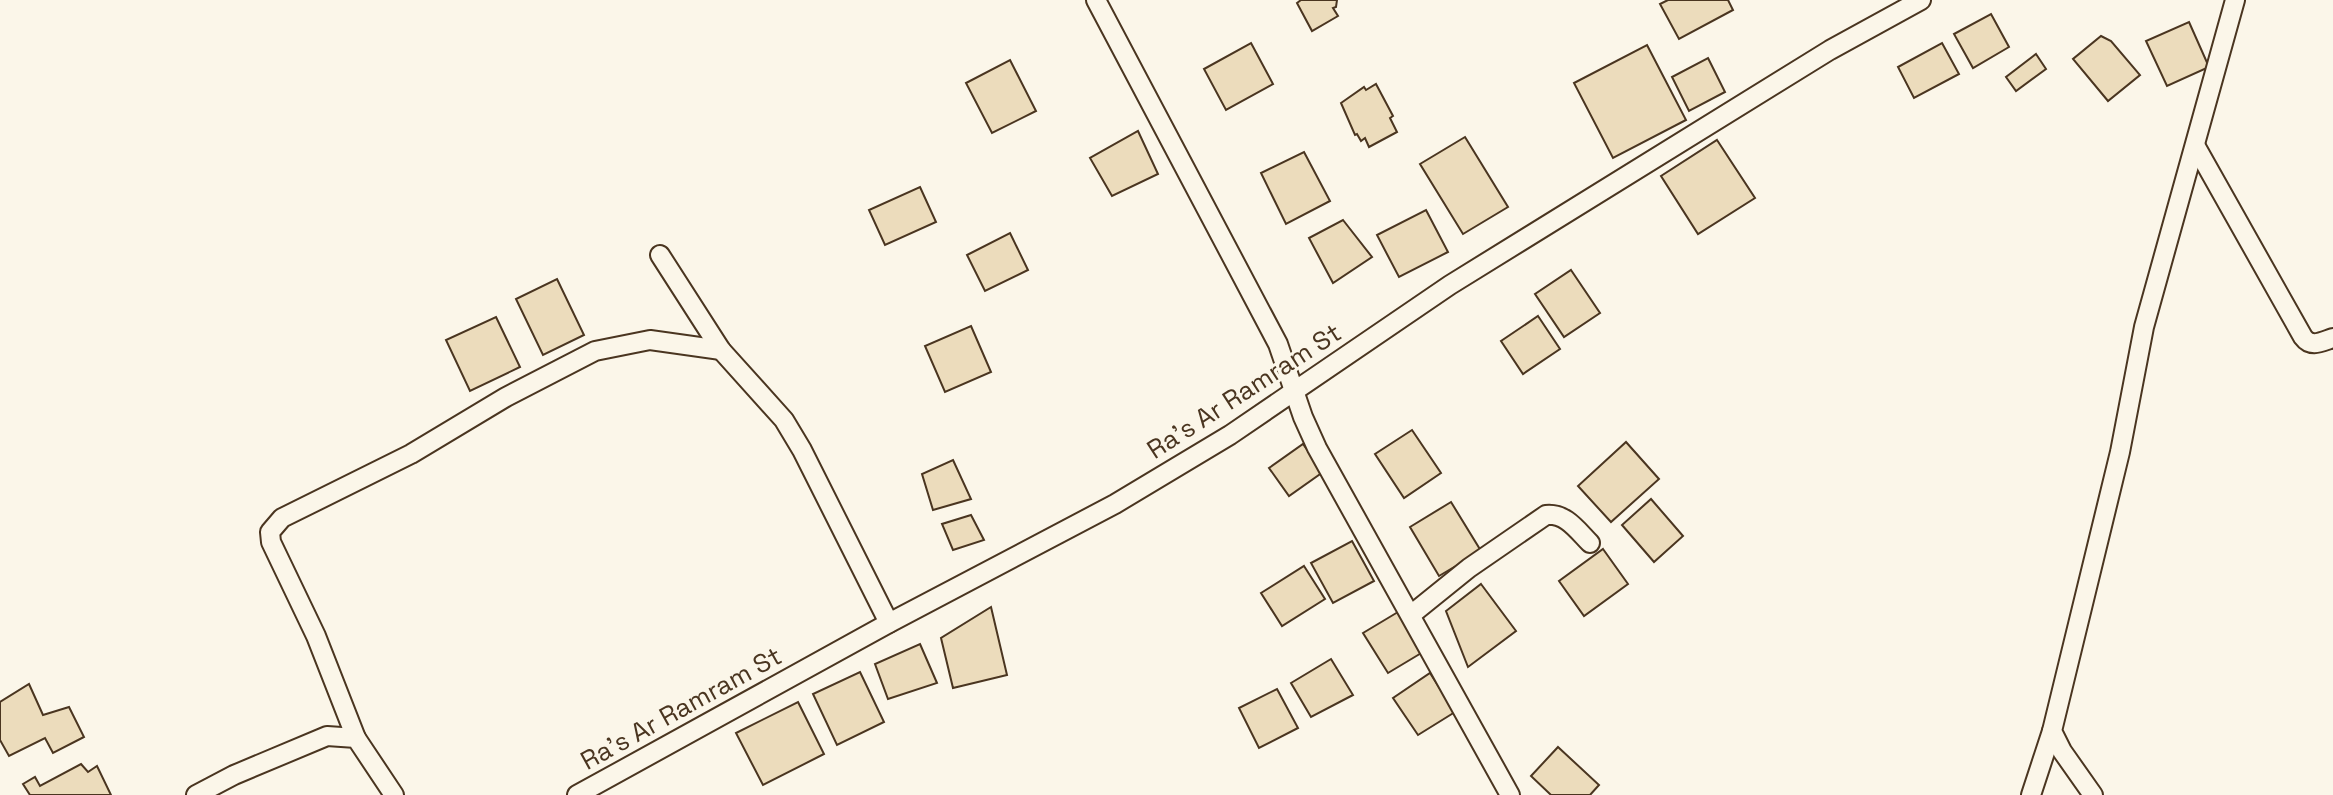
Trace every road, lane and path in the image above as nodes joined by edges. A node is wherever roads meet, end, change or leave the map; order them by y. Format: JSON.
{"nodes":[{"id":1,"x":1096,"y":0,"type":"edge"},
{"id":2,"x":1921,"y":0,"type":"edge"},
{"id":3,"x":2235,"y":0,"type":"edge"},
{"id":4,"x":2196,"y":147,"type":"junction"},
{"id":5,"x":660,"y":255,"type":"dead end"},
{"id":6,"x":2333,"y":338,"type":"edge"},
{"id":7,"x":721,"y":350,"type":"junction"},
{"id":8,"x":1294,"y":391,"type":"junction"},
{"id":9,"x":1590,"y":543,"type":"dead end"},
{"id":10,"x":1412,"y":614,"type":"junction"},
{"id":11,"x":889,"y":623,"type":"junction"},
{"id":12,"x":2052,"y":731,"type":"junction"},
{"id":13,"x":356,"y":738,"type":"junction"},
{"id":14,"x":196,"y":795,"type":"edge"},
{"id":15,"x":394,"y":795,"type":"edge"},
{"id":16,"x":577,"y":795,"type":"edge"},
{"id":17,"x":1510,"y":795,"type":"edge"},
{"id":18,"x":2031,"y":795,"type":"edge"},
{"id":19,"x":2093,"y":795,"type":"edge"}],
"edges":[{"from":1,"to":8,"type":"street"},
{"from":2,"to":8,"type":"street","name":"Ra’s Ar Ramram St"},
{"from":3,"to":4,"type":"street"},
{"from":4,"to":6,"type":"street"},
{"from":4,"to":12,"type":"street"},
{"from":5,"to":7,"type":"street"},
{"from":7,"to":11,"type":"street"},
{"from":7,"to":13,"type":"street"},
{"from":8,"to":10,"type":"street"},
{"from":8,"to":11,"type":"street","name":"Ra’s Ar Ramram St"},
{"from":9,"to":10,"type":"street"},
{"from":10,"to":17,"type":"street"},
{"from":11,"to":16,"type":"street","name":"Ra’s Ar Ramram St"},
{"from":12,"to":18,"type":"street"},
{"from":12,"to":19,"type":"street"},
{"from":13,"to":14,"type":"street"},
{"from":13,"to":15,"type":"street"}]}
